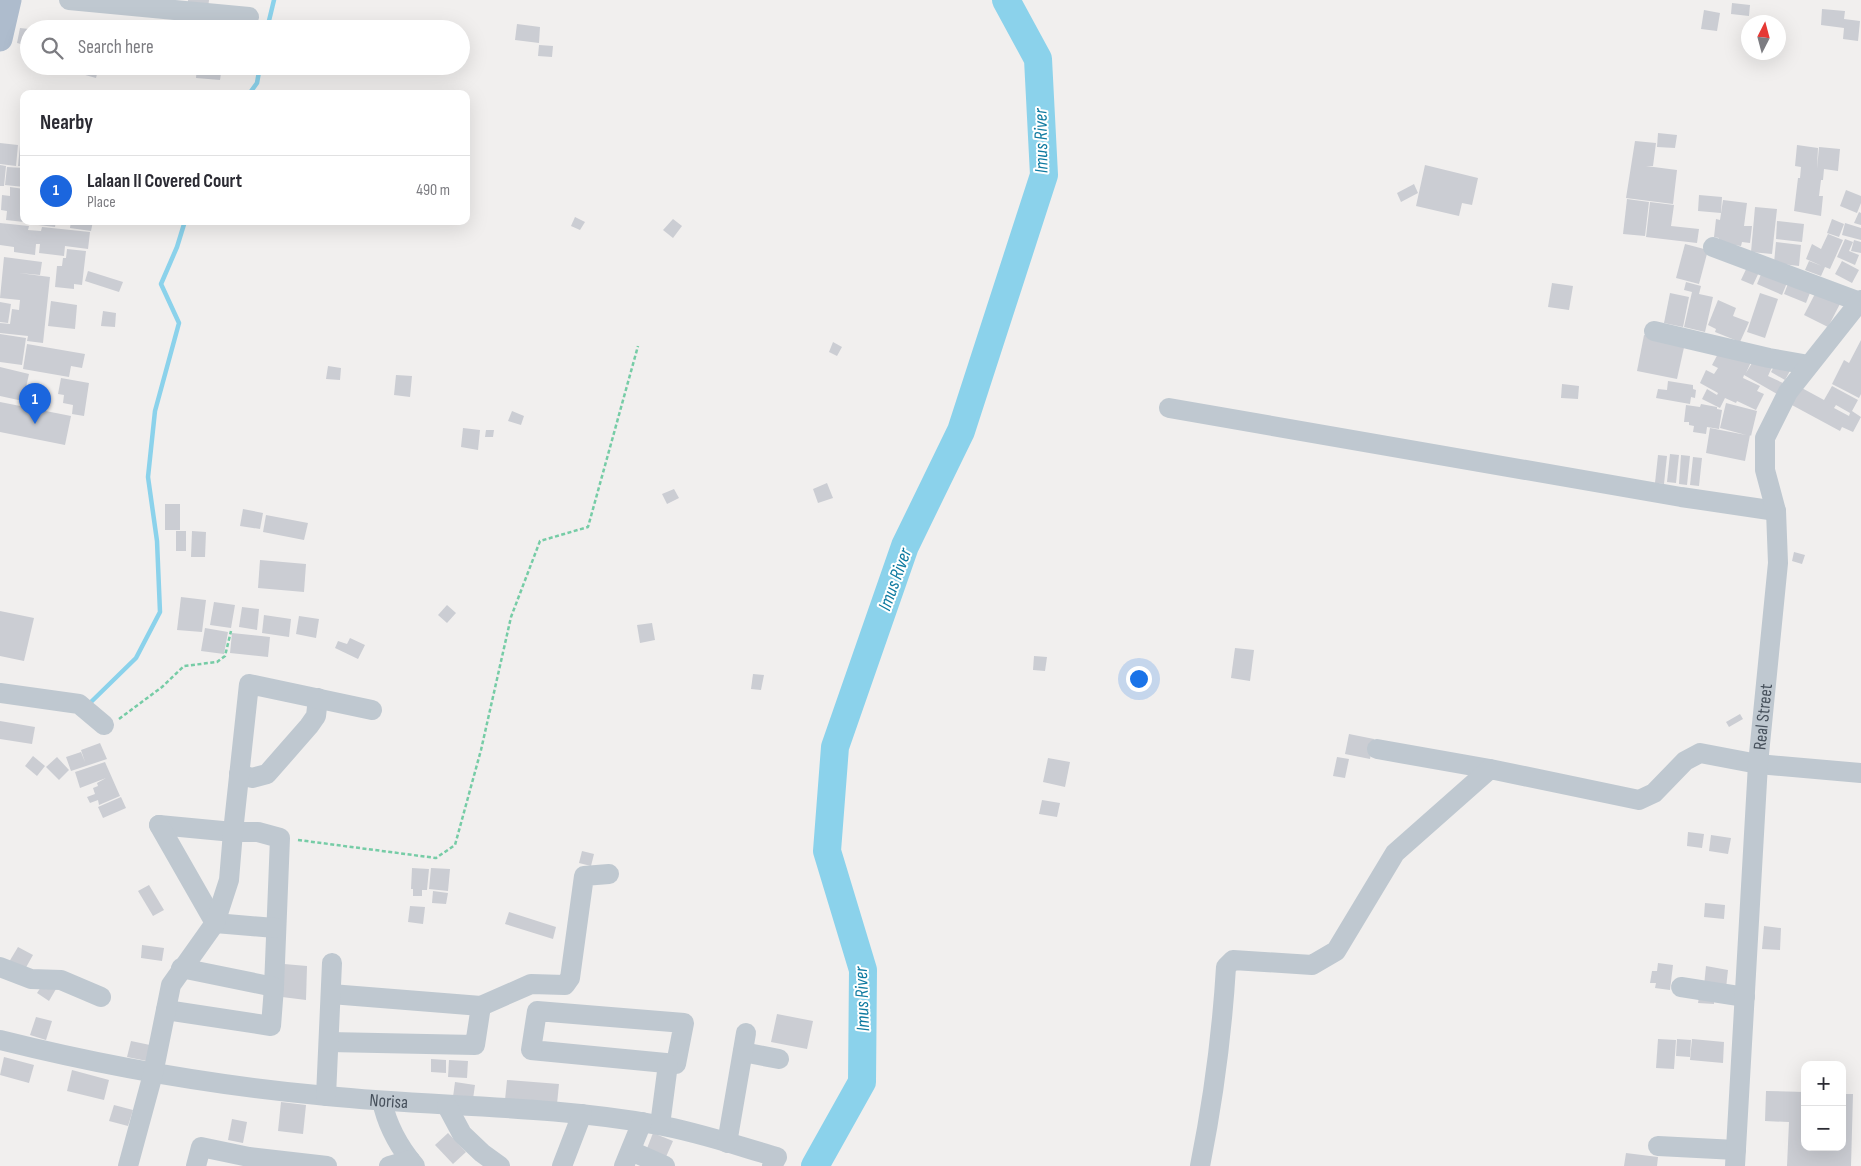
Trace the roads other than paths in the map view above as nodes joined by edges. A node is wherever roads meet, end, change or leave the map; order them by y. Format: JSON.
{"nodes":[{"id":1,"x":9,"y":0,"type":"edge"},
{"id":2,"x":69,"y":0,"type":"edge"},
{"id":3,"x":248,"y":17,"type":"dead end"},
{"id":4,"x":0,"y":39,"type":"edge"},
{"id":5,"x":1713,"y":247,"type":"dead end"},
{"id":6,"x":1861,"y":301,"type":"edge"},
{"id":7,"x":1654,"y":331,"type":"dead end"},
{"id":8,"x":1809,"y":365,"type":"junction"},
{"id":9,"x":1169,"y":408,"type":"dead end"},
{"id":10,"x":1776,"y":510,"type":"junction"},
{"id":11,"x":0,"y":692,"type":"edge"},
{"id":12,"x":318,"y":698,"type":"junction"},
{"id":13,"x":372,"y":710,"type":"dead end"},
{"id":14,"x":104,"y":725,"type":"road end"},
{"id":15,"x":1377,"y":749,"type":"dead end"},
{"id":16,"x":1758,"y":764,"type":"junction"},
{"id":17,"x":1490,"y":769,"type":"junction"},
{"id":18,"x":1861,"y":773,"type":"edge"},
{"id":19,"x":238,"y":774,"type":"junction"},
{"id":20,"x":233,"y":832,"type":"junction"},
{"id":21,"x":609,"y":874,"type":"dead end"},
{"id":22,"x":215,"y":923,"type":"junction"},
{"id":23,"x":275,"y":928,"type":"junction"},
{"id":24,"x":332,"y":964,"type":"dead end"},
{"id":25,"x":0,"y":967,"type":"edge"},
{"id":26,"x":181,"y":968,"type":"junction"},
{"id":27,"x":274,"y":987,"type":"junction"},
{"id":28,"x":1681,"y":987,"type":"dead end"},
{"id":29,"x":331,"y":994,"type":"junction"},
{"id":30,"x":101,"y":997,"type":"dead end"},
{"id":31,"x":1745,"y":997,"type":"junction"},
{"id":32,"x":481,"y":1006,"type":"junction"},
{"id":33,"x":166,"y":1010,"type":"junction"},
{"id":34,"x":0,"y":1040,"type":"edge"},
{"id":35,"x":329,"y":1042,"type":"junction"},
{"id":36,"x":779,"y":1059,"type":"dead end"},
{"id":37,"x":668,"y":1064,"type":"junction"},
{"id":38,"x":152,"y":1074,"type":"junction"},
{"id":39,"x":326,"y":1096,"type":"junction"},
{"id":40,"x":382,"y":1101,"type":"junction"},
{"id":41,"x":447,"y":1106,"type":"junction"},
{"id":42,"x":582,"y":1114,"type":"junction"},
{"id":43,"x":651,"y":1124,"type":"junction"},
{"id":44,"x":727,"y":1143,"type":"junction"},
{"id":45,"x":1658,"y":1146,"type":"dead end"},
{"id":46,"x":628,"y":1158,"type":"edge"},
{"id":47,"x":1736,"y":1158,"type":"edge"},
{"id":48,"x":774,"y":1161,"type":"edge"},
{"id":49,"x":412,"y":1163,"type":"edge"},
{"id":50,"x":128,"y":1166,"type":"edge"},
{"id":51,"x":196,"y":1166,"type":"edge"},
{"id":52,"x":328,"y":1166,"type":"edge"},
{"id":53,"x":389,"y":1166,"type":"edge"},
{"id":54,"x":500,"y":1166,"type":"edge"},
{"id":55,"x":562,"y":1166,"type":"edge"},
{"id":56,"x":665,"y":1166,"type":"edge"},
{"id":57,"x":1200,"y":1166,"type":"edge"}],
"edges":[{"from":1,"to":4,"type":"main road"},
{"from":2,"to":3,"type":"street"},
{"from":5,"to":6,"type":"street"},
{"from":6,"to":8,"type":"street","name":"Real Street"},
{"from":7,"to":8,"type":"street"},
{"from":8,"to":10,"type":"street","name":"Real Street"},
{"from":9,"to":10,"type":"street"},
{"from":10,"to":16,"type":"street","name":"Real Street"},
{"from":11,"to":14,"type":"street"},
{"from":12,"to":13,"type":"street"},
{"from":12,"to":19,"type":"street"},
{"from":12,"to":19,"type":"street"},
{"from":15,"to":17,"type":"street"},
{"from":16,"to":17,"type":"street"},
{"from":16,"to":18,"type":"street"},
{"from":16,"to":31,"type":"street","name":"Real Street"},
{"from":17,"to":57,"type":"street"},
{"from":19,"to":20,"type":"street"},
{"from":20,"to":22,"type":"street"},
{"from":20,"to":22,"type":"street"},
{"from":20,"to":23,"type":"street"},
{"from":21,"to":32,"type":"street"},
{"from":22,"to":23,"type":"street"},
{"from":22,"to":26,"type":"street"},
{"from":23,"to":27,"type":"street"},
{"from":24,"to":29,"type":"street"},
{"from":25,"to":30,"type":"street"},
{"from":26,"to":27,"type":"street"},
{"from":26,"to":33,"type":"street"},
{"from":27,"to":33,"type":"street"},
{"from":28,"to":31,"type":"street"},
{"from":29,"to":32,"type":"street"},
{"from":29,"to":35,"type":"street"},
{"from":31,"to":47,"type":"street","name":"Real Street"},
{"from":32,"to":35,"type":"street"},
{"from":33,"to":38,"type":"street"},
{"from":34,"to":38,"type":"street","name":"Norisa"},
{"from":35,"to":39,"type":"street"},
{"from":36,"to":44,"type":"street"},
{"from":37,"to":37,"type":"street"},
{"from":37,"to":43,"type":"street"},
{"from":38,"to":39,"type":"street","name":"Norisa"},
{"from":38,"to":50,"type":"street"},
{"from":39,"to":40,"type":"street","name":"Norisa"},
{"from":40,"to":41,"type":"street","name":"Norisa"},
{"from":40,"to":49,"type":"street"},
{"from":41,"to":42,"type":"street","name":"Norisa"},
{"from":41,"to":54,"type":"street"},
{"from":42,"to":43,"type":"street","name":"Norisa"},
{"from":42,"to":55,"type":"street"},
{"from":43,"to":44,"type":"street","name":"Norisa"},
{"from":43,"to":46,"type":"street"},
{"from":44,"to":48,"type":"street","name":"Norisa"},
{"from":45,"to":47,"type":"street"},
{"from":46,"to":56,"type":"street"},
{"from":49,"to":53,"type":"street"},
{"from":51,"to":52,"type":"street"}]}
